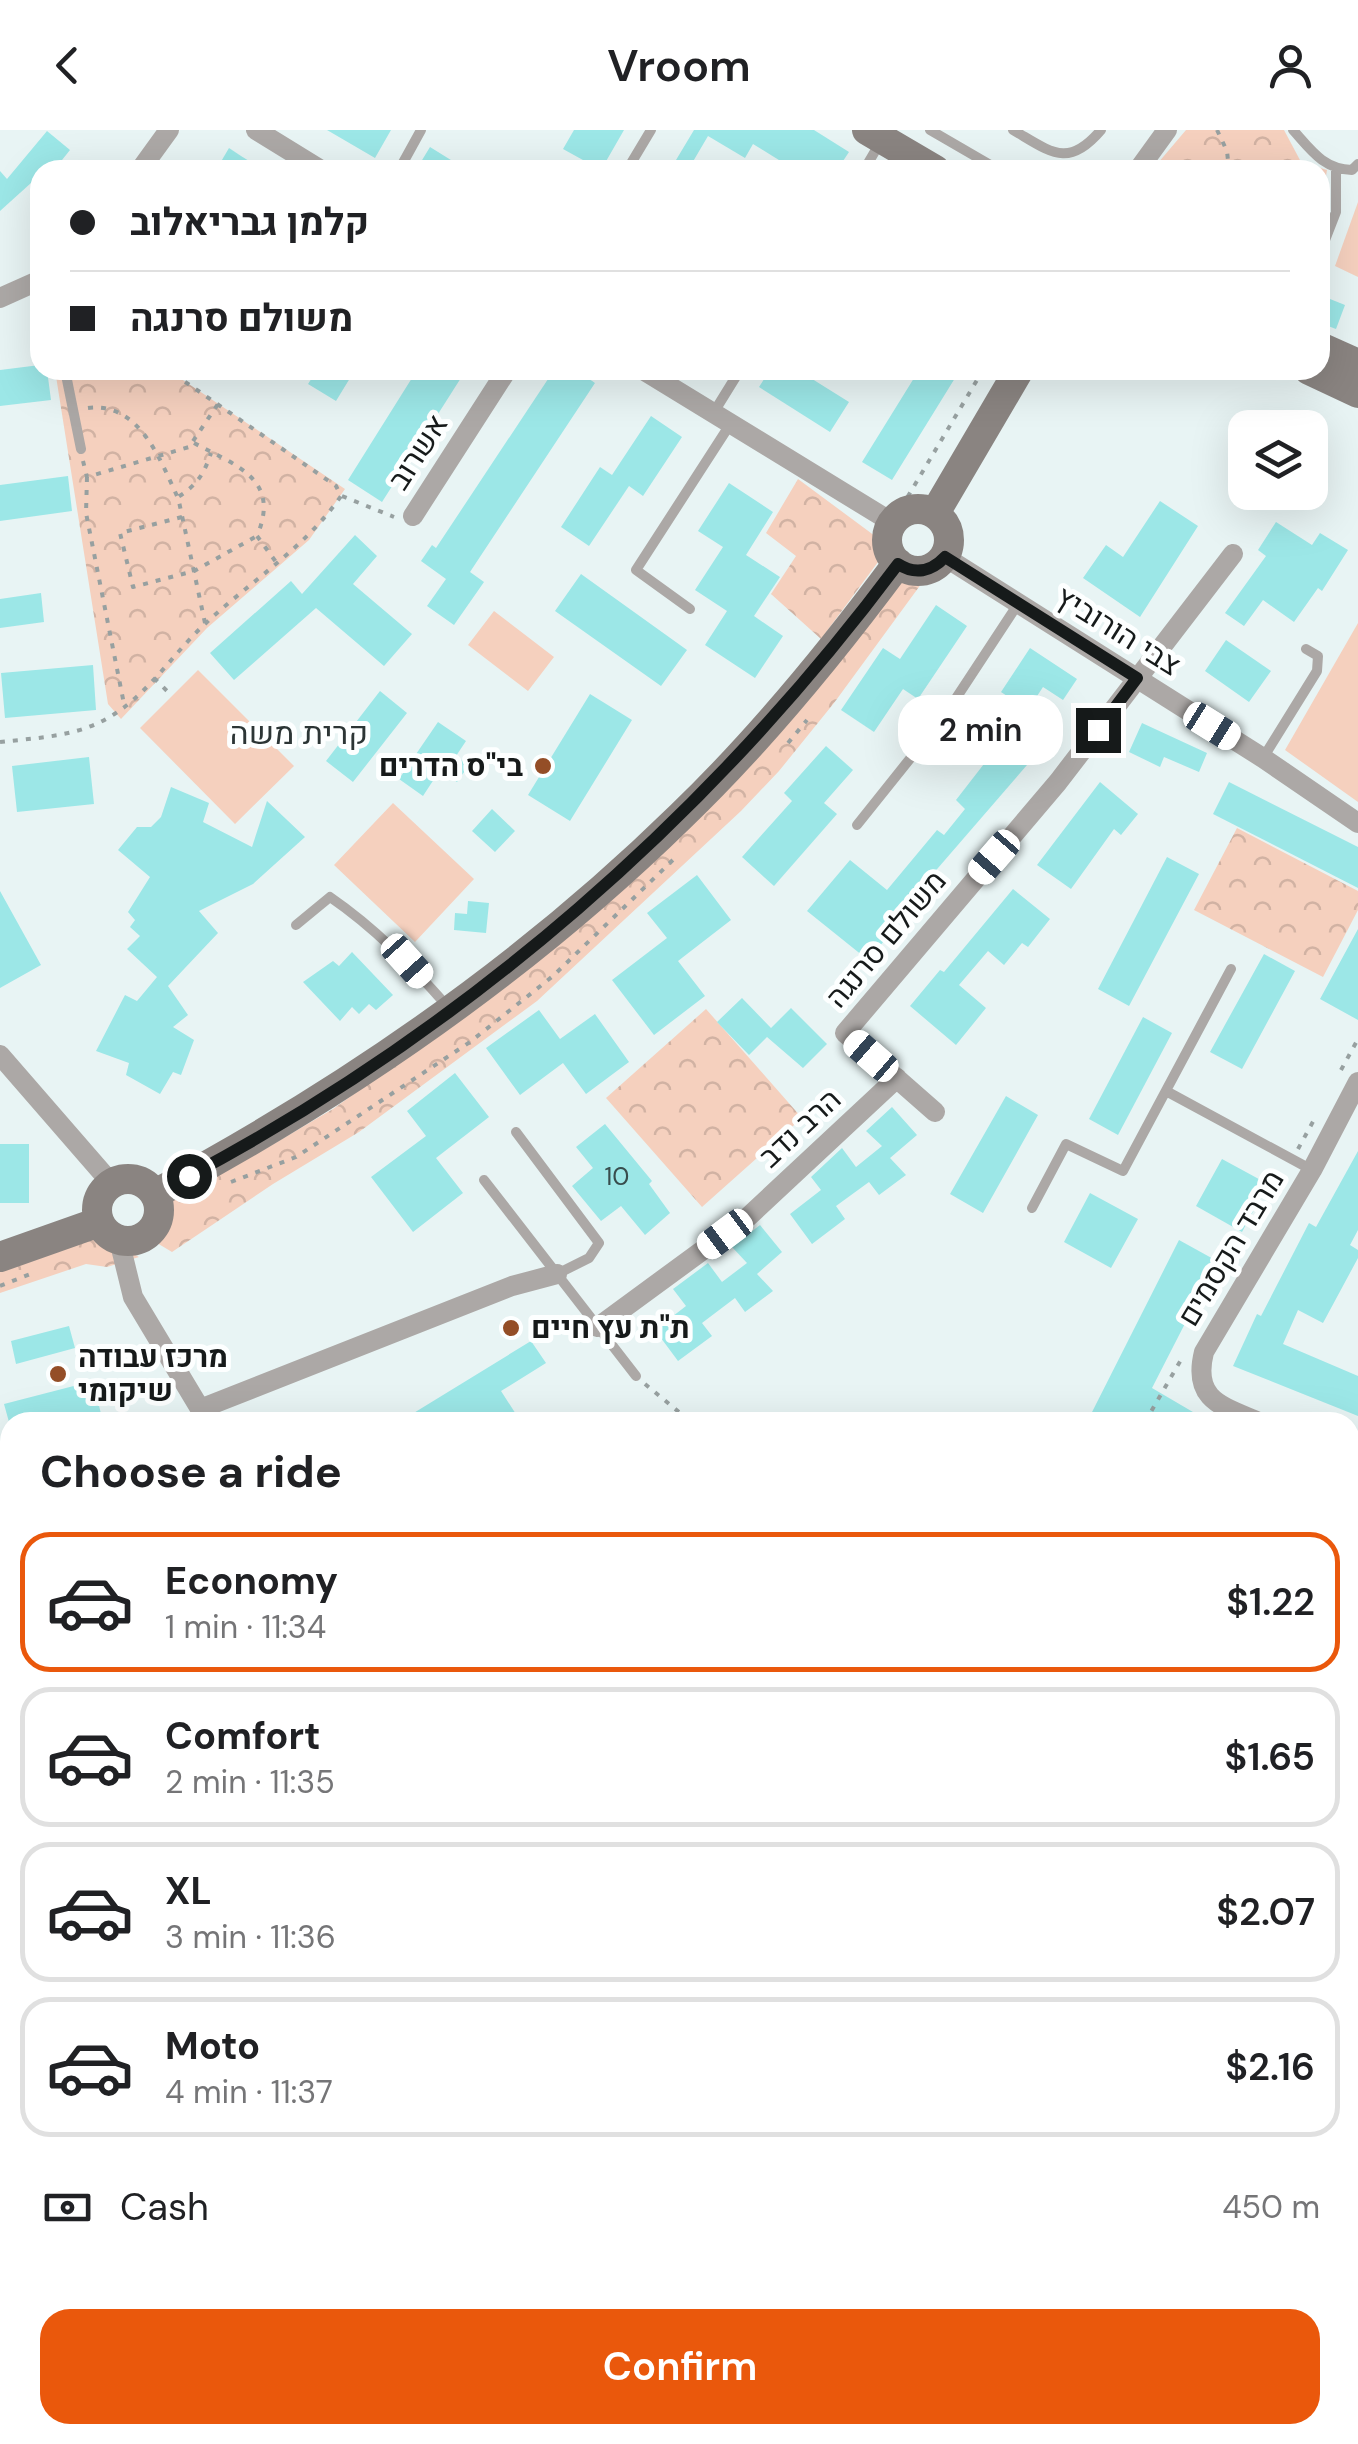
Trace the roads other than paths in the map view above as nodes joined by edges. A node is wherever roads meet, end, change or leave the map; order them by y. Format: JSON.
{"nodes":[{"id":1,"x":169,"y":130,"type":"edge"},
{"id":2,"x":256,"y":130,"type":"edge"},
{"id":3,"x":421,"y":130,"type":"edge"},
{"id":4,"x":651,"y":130,"type":"edge"},
{"id":5,"x":930,"y":130,"type":"edge"},
{"id":6,"x":1015,"y":130,"type":"edge"},
{"id":7,"x":1101,"y":130,"type":"edge"},
{"id":8,"x":1167,"y":130,"type":"edge"},
{"id":9,"x":1293,"y":130,"type":"edge"},
{"id":10,"x":876,"y":133,"type":"edge"},
{"id":11,"x":147,"y":160,"type":"edge"},
{"id":12,"x":305,"y":160,"type":"edge"},
{"id":13,"x":404,"y":160,"type":"edge"},
{"id":14,"x":633,"y":160,"type":"edge"},
{"id":15,"x":867,"y":160,"type":"edge"},
{"id":16,"x":919,"y":160,"type":"edge"},
{"id":17,"x":982,"y":160,"type":"edge"},
{"id":18,"x":1145,"y":160,"type":"edge"},
{"id":19,"x":1320,"y":160,"type":"edge"},
{"id":20,"x":1358,"y":164,"type":"edge"},
{"id":21,"x":1330,"y":167,"type":"edge"},
{"id":22,"x":1336,"y":170,"type":"junction"},
{"id":23,"x":1330,"y":227,"type":"edge"},
{"id":24,"x":30,"y":284,"type":"edge"},
{"id":25,"x":0,"y":298,"type":"edge"},
{"id":26,"x":1330,"y":351,"type":"edge"},
{"id":27,"x":1358,"y":364,"type":"edge"},
{"id":28,"x":68,"y":380,"type":"edge"},
{"id":29,"x":500,"y":380,"type":"edge"},
{"id":30,"x":659,"y":380,"type":"edge"},
{"id":31,"x":736,"y":380,"type":"edge"},
{"id":32,"x":1013,"y":380,"type":"edge"},
{"id":33,"x":1330,"y":380,"type":"edge"},
{"id":34,"x":1358,"y":393,"type":"edge"},
{"id":35,"x":722,"y":418,"type":"junction"},
{"id":36,"x":81,"y":449,"type":"road end"},
{"id":37,"x":935,"y":513,"type":"junction"},
{"id":38,"x":413,"y":516,"type":"road end"},
{"id":39,"x":892,"y":523,"type":"junction"},
{"id":40,"x":1232,"y":554,"type":"dead end"},
{"id":41,"x":945,"y":557,"type":"junction"},
{"id":42,"x":898,"y":564,"type":"junction"},
{"id":43,"x":1018,"y":603,"type":"junction"},
{"id":44,"x":690,"y":609,"type":"dead end"},
{"id":45,"x":1306,"y":648,"type":"dead end"},
{"id":46,"x":1137,"y":678,"type":"junction"},
{"id":47,"x":1263,"y":758,"type":"junction"},
{"id":48,"x":1358,"y":823,"type":"edge"},
{"id":49,"x":857,"y":826,"type":"dead end"},
{"id":50,"x":296,"y":924,"type":"dead end"},
{"id":51,"x":1231,"y":969,"type":"dead end"},
{"id":52,"x":451,"y":1010,"type":"junction"},
{"id":53,"x":0,"y":1055,"type":"edge"},
{"id":54,"x":897,"y":1078,"type":"junction"},
{"id":55,"x":1358,"y":1082,"type":"edge"},
{"id":56,"x":1166,"y":1091,"type":"junction"},
{"id":57,"x":936,"y":1112,"type":"dead end"},
{"id":58,"x":516,"y":1132,"type":"dead end"},
{"id":59,"x":1312,"y":1170,"type":"junction"},
{"id":60,"x":484,"y":1180,"type":"dead end"},
{"id":61,"x":112,"y":1184,"type":"junction"},
{"id":62,"x":155,"y":1194,"type":"junction"},
{"id":63,"x":1032,"y":1208,"type":"dead end"},
{"id":64,"x":109,"y":1231,"type":"junction"},
{"id":65,"x":0,"y":1256,"type":"edge"},
{"id":66,"x":557,"y":1274,"type":"junction"},
{"id":67,"x":598,"y":1327,"type":"junction"},
{"id":68,"x":636,"y":1376,"type":"road end"},
{"id":69,"x":203,"y":1412,"type":"edge"},
{"id":70,"x":214,"y":1412,"type":"edge"},
{"id":71,"x":1236,"y":1412,"type":"edge"}],
"edges":[{"from":1,"to":11,"type":"street"},
{"from":2,"to":12,"type":"street"},
{"from":3,"to":13,"type":"lane"},
{"from":4,"to":14,"type":"lane"},
{"from":5,"to":17,"type":"lane"},
{"from":6,"to":7,"type":"lane"},
{"from":8,"to":18,"type":"street"},
{"from":9,"to":19,"type":"lane"},
{"from":10,"to":15,"type":"lane"},
{"from":10,"to":16,"type":"street"},
{"from":20,"to":22,"type":"lane"},
{"from":21,"to":22,"type":"lane"},
{"from":22,"to":23,"type":"lane"},
{"from":24,"to":25,"type":"street"},
{"from":26,"to":27,"type":"street"},
{"from":28,"to":36,"type":"lane"},
{"from":29,"to":38,"type":"street","name":"אשרוב"},
{"from":30,"to":35,"type":"street"},
{"from":31,"to":35,"type":"lane"},
{"from":32,"to":37,"type":"street"},
{"from":33,"to":34,"type":"street"},
{"from":35,"to":39,"type":"street"},
{"from":35,"to":44,"type":"lane"},
{"from":37,"to":39,"type":"street"},
{"from":37,"to":41,"type":"street"},
{"from":39,"to":42,"type":"street"},
{"from":40,"to":46,"type":"street","name":"משולם סרנגה"},
{"from":41,"to":42,"type":"street"},
{"from":41,"to":43,"type":"street","name":"צבי הורוביץ"},
{"from":42,"to":52,"type":"street"},
{"from":43,"to":46,"type":"street","name":"צבי הורוביץ"},
{"from":43,"to":49,"type":"lane"},
{"from":45,"to":47,"type":"lane"},
{"from":46,"to":47,"type":"street","name":"צבי הורוביץ"},
{"from":46,"to":54,"type":"street","name":"משולם סרנגה"},
{"from":47,"to":48,"type":"street","name":"צבי הורוביץ"},
{"from":50,"to":52,"type":"lane"},
{"from":51,"to":56,"type":"lane"},
{"from":52,"to":62,"type":"street"},
{"from":53,"to":61,"type":"street"},
{"from":54,"to":57,"type":"street","name":"משולם סרנגה"},
{"from":54,"to":67,"type":"street","name":"הרב נדב"},
{"from":55,"to":59,"type":"street","name":"מרבד הקסמים"},
{"from":56,"to":59,"type":"lane"},
{"from":56,"to":63,"type":"lane"},
{"from":58,"to":66,"type":"lane"},
{"from":59,"to":71,"type":"street","name":"מרבד הקסמים"},
{"from":60,"to":66,"type":"lane"},
{"from":61,"to":62,"type":"street"},
{"from":61,"to":64,"type":"street"},
{"from":62,"to":64,"type":"street"},
{"from":64,"to":65,"type":"street"},
{"from":64,"to":69,"type":"street"},
{"from":66,"to":67,"type":"lane"},
{"from":66,"to":70,"type":"street"},
{"from":67,"to":68,"type":"lane"}]}
